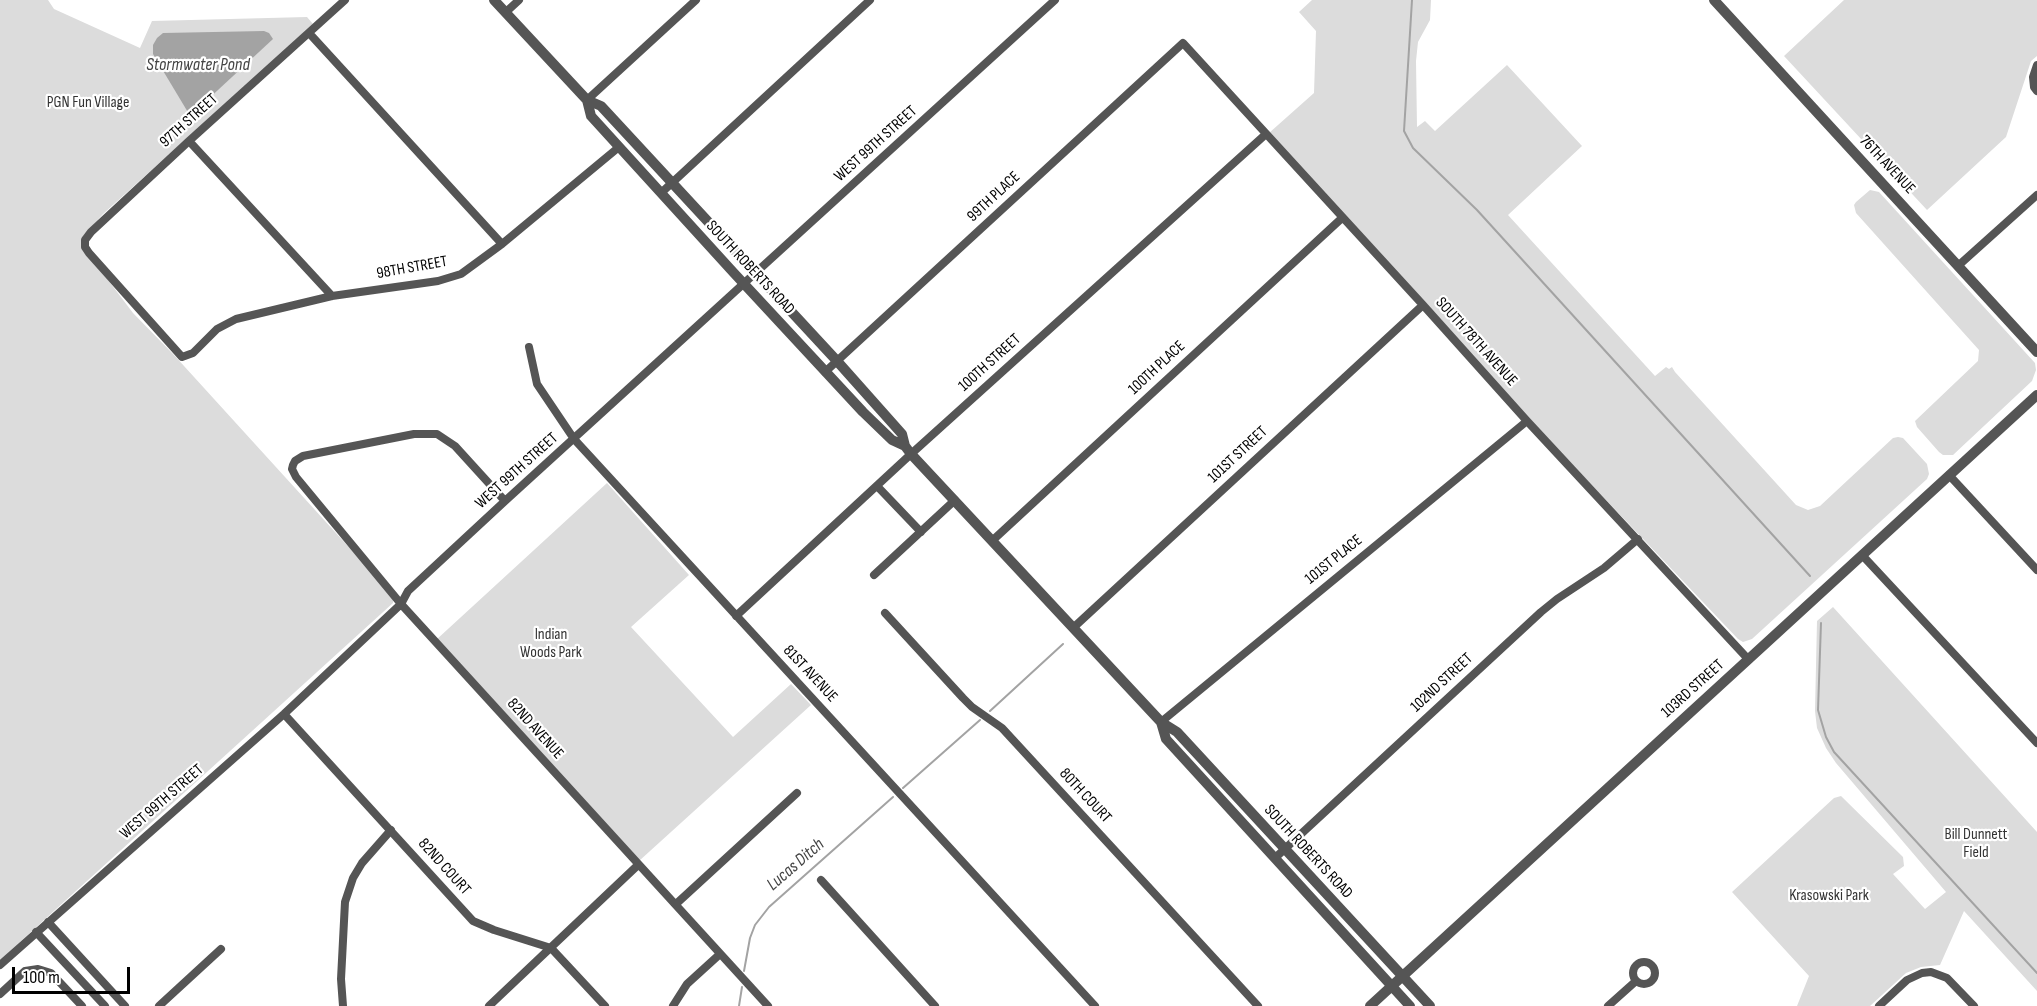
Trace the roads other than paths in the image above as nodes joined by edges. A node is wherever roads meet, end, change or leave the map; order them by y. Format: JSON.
{"nodes":[{"id":1,"x":345,"y":0,"type":"edge"},
{"id":2,"x":494,"y":0,"type":"edge"},
{"id":3,"x":519,"y":0,"type":"edge"},
{"id":4,"x":696,"y":0,"type":"edge"},
{"id":5,"x":870,"y":0,"type":"edge"},
{"id":6,"x":1055,"y":0,"type":"edge"},
{"id":7,"x":1714,"y":0,"type":"edge"},
{"id":8,"x":506,"y":12,"type":"junction"},
{"id":9,"x":309,"y":33,"type":"junction"},
{"id":10,"x":1183,"y":43,"type":"joint"},
{"id":11,"x":2037,"y":65,"type":"edge"},
{"id":12,"x":2037,"y":91,"type":"edge"},
{"id":13,"x":587,"y":100,"type":"junction"},
{"id":14,"x":1266,"y":134,"type":"junction"},
{"id":15,"x":189,"y":141,"type":"junction"},
{"id":16,"x":619,"y":147,"type":"junction"},
{"id":17,"x":672,"y":183,"type":"junction"},
{"id":18,"x":661,"y":193,"type":"junction"},
{"id":19,"x":2037,"y":195,"type":"edge"},
{"id":20,"x":1342,"y":218,"type":"junction"},
{"id":21,"x":502,"y":244,"type":"junction"},
{"id":22,"x":1959,"y":265,"type":"junction"},
{"id":23,"x":755,"y":273,"type":"junction"},
{"id":24,"x":743,"y":284,"type":"junction"},
{"id":25,"x":332,"y":296,"type":"junction"},
{"id":26,"x":1423,"y":305,"type":"junction"},
{"id":27,"x":529,"y":347,"type":"dead end"},
{"id":28,"x":2037,"y":352,"type":"edge"},
{"id":29,"x":182,"y":357,"type":"joint"},
{"id":30,"x":837,"y":361,"type":"junction"},
{"id":31,"x":825,"y":372,"type":"junction"},
{"id":32,"x":2037,"y":395,"type":"edge"},
{"id":33,"x":1527,"y":421,"type":"junction"},
{"id":34,"x":574,"y":439,"type":"junction"},
{"id":35,"x":908,"y":450,"type":"junction"},
{"id":36,"x":1949,"y":475,"type":"junction"},
{"id":37,"x":878,"y":486,"type":"junction"},
{"id":38,"x":955,"y":500,"type":"junction"},
{"id":39,"x":505,"y":501,"type":"junction"},
{"id":40,"x":921,"y":532,"type":"junction"},
{"id":41,"x":1638,"y":539,"type":"junction"},
{"id":42,"x":993,"y":540,"type":"junction"},
{"id":43,"x":1862,"y":555,"type":"junction"},
{"id":44,"x":2037,"y":570,"type":"edge"},
{"id":45,"x":874,"y":575,"type":"dead end"},
{"id":46,"x":401,"y":603,"type":"junction"},
{"id":47,"x":885,"y":613,"type":"dead end"},
{"id":48,"x":736,"y":615,"type":"junction"},
{"id":49,"x":1073,"y":628,"type":"junction"},
{"id":50,"x":1748,"y":659,"type":"junction"},
{"id":51,"x":284,"y":714,"type":"junction"},
{"id":52,"x":1161,"y":723,"type":"junction"},
{"id":53,"x":2037,"y":743,"type":"edge"},
{"id":54,"x":797,"y":793,"type":"dead end"},
{"id":55,"x":391,"y":830,"type":"junction"},
{"id":56,"x":1284,"y":849,"type":"junction"},
{"id":57,"x":1275,"y":858,"type":"junction"},
{"id":58,"x":638,"y":865,"type":"junction"},
{"id":59,"x":821,"y":880,"type":"dead end"},
{"id":60,"x":676,"y":904,"type":"junction"},
{"id":61,"x":48,"y":922,"type":"junction"},
{"id":62,"x":36,"y":932,"type":"junction"},
{"id":63,"x":550,"y":948,"type":"junction"},
{"id":64,"x":221,"y":949,"type":"dead end"},
{"id":65,"x":720,"y":954,"type":"junction"},
{"id":66,"x":0,"y":965,"type":"edge"},
{"id":67,"x":1402,"y":976,"type":"junction"},
{"id":68,"x":1636,"y":981,"type":"dead end"},
{"id":69,"x":1391,"y":986,"type":"junction"},
{"id":70,"x":89,"y":989,"type":"junction"},
{"id":71,"x":0,"y":994,"type":"edge"},
{"id":72,"x":79,"y":1003,"type":"edge"},
{"id":73,"x":105,"y":1006,"type":"edge"},
{"id":74,"x":125,"y":1006,"type":"edge"},
{"id":75,"x":159,"y":1006,"type":"edge"},
{"id":76,"x":343,"y":1006,"type":"edge"},
{"id":77,"x":489,"y":1006,"type":"edge"},
{"id":78,"x":605,"y":1006,"type":"edge"},
{"id":79,"x":674,"y":1006,"type":"edge"},
{"id":80,"x":768,"y":1006,"type":"edge"},
{"id":81,"x":935,"y":1006,"type":"edge"},
{"id":82,"x":1095,"y":1006,"type":"edge"},
{"id":83,"x":1258,"y":1006,"type":"edge"},
{"id":84,"x":1370,"y":1006,"type":"edge"},
{"id":85,"x":1410,"y":1006,"type":"edge"},
{"id":86,"x":1430,"y":1006,"type":"edge"},
{"id":87,"x":1608,"y":1006,"type":"edge"},
{"id":88,"x":1879,"y":1006,"type":"edge"},
{"id":89,"x":1974,"y":1006,"type":"edge"}],
"edges":[{"from":1,"to":9,"type":"street","name":"97TH STREET"},
{"from":2,"to":8,"type":"street","name":"SOUTH ROBERTS ROAD"},
{"from":3,"to":8,"type":"street"},
{"from":4,"to":13,"type":"street"},
{"from":5,"to":17,"type":"street"},
{"from":6,"to":23,"type":"street","name":"WEST 99TH STREET"},
{"from":7,"to":22,"type":"street","name":"76TH AVENUE"},
{"from":8,"to":13,"type":"street","name":"SOUTH ROBERTS ROAD"},
{"from":9,"to":15,"type":"street","name":"97TH STREET"},
{"from":9,"to":21,"type":"street"},
{"from":10,"to":14,"type":"street","name":"SOUTH 78TH AVENUE"},
{"from":10,"to":30,"type":"street","name":"99TH PLACE"},
{"from":11,"to":12,"type":"street"},
{"from":13,"to":16,"type":"street","name":"SOUTH ROBERTS ROAD"},
{"from":13,"to":17,"type":"street","name":"SOUTH ROBERTS ROAD"},
{"from":14,"to":20,"type":"street","name":"SOUTH 78TH AVENUE"},
{"from":14,"to":35,"type":"street","name":"100TH STREET"},
{"from":15,"to":25,"type":"street"},
{"from":15,"to":29,"type":"street","name":"97TH STREET"},
{"from":16,"to":18,"type":"street","name":"SOUTH ROBERTS ROAD"},
{"from":16,"to":21,"type":"street","name":"98TH STREET"},
{"from":17,"to":18,"type":"street"},
{"from":17,"to":23,"type":"street","name":"SOUTH ROBERTS ROAD"},
{"from":18,"to":24,"type":"street","name":"SOUTH ROBERTS ROAD"},
{"from":19,"to":22,"type":"street"},
{"from":20,"to":26,"type":"street","name":"SOUTH 78TH AVENUE"},
{"from":20,"to":42,"type":"street","name":"100TH PLACE"},
{"from":21,"to":25,"type":"street","name":"98TH STREET"},
{"from":22,"to":28,"type":"street","name":"76TH AVENUE"},
{"from":23,"to":24,"type":"street","name":"WEST 99TH STREET"},
{"from":23,"to":30,"type":"street","name":"SOUTH ROBERTS ROAD"},
{"from":24,"to":31,"type":"street","name":"SOUTH ROBERTS ROAD"},
{"from":24,"to":34,"type":"street","name":"WEST 99TH STREET"},
{"from":25,"to":29,"type":"street","name":"98TH STREET"},
{"from":26,"to":33,"type":"street","name":"SOUTH 78TH AVENUE"},
{"from":26,"to":49,"type":"street","name":"101ST STREET"},
{"from":27,"to":34,"type":"street","name":"81ST AVENUE"},
{"from":30,"to":31,"type":"street","name":"99TH PLACE"},
{"from":30,"to":35,"type":"street","name":"SOUTH ROBERTS ROAD"},
{"from":31,"to":35,"type":"street","name":"SOUTH ROBERTS ROAD"},
{"from":32,"to":36,"type":"street","name":"103RD STREET"},
{"from":33,"to":41,"type":"street","name":"SOUTH 78TH AVENUE"},
{"from":33,"to":52,"type":"street","name":"101ST PLACE"},
{"from":34,"to":39,"type":"street","name":"WEST 99TH STREET"},
{"from":34,"to":48,"type":"street","name":"81ST AVENUE"},
{"from":35,"to":37,"type":"street","name":"100TH STREET"},
{"from":35,"to":38,"type":"street","name":"SOUTH ROBERTS ROAD"},
{"from":36,"to":43,"type":"street","name":"103RD STREET"},
{"from":36,"to":44,"type":"street"},
{"from":37,"to":40,"type":"street"},
{"from":37,"to":48,"type":"street","name":"100TH STREET"},
{"from":38,"to":40,"type":"street"},
{"from":38,"to":42,"type":"street","name":"SOUTH ROBERTS ROAD"},
{"from":39,"to":46,"type":"street","name":"WEST 99TH STREET"},
{"from":39,"to":46,"type":"street","name":"82ND AVENUE"},
{"from":40,"to":45,"type":"street"},
{"from":41,"to":50,"type":"street","name":"SOUTH 78TH AVENUE"},
{"from":41,"to":56,"type":"street","name":"102ND STREET"},
{"from":42,"to":49,"type":"street","name":"SOUTH ROBERTS ROAD"},
{"from":43,"to":50,"type":"street","name":"103RD STREET"},
{"from":43,"to":53,"type":"street"},
{"from":46,"to":51,"type":"street","name":"WEST 99TH STREET"},
{"from":46,"to":58,"type":"street","name":"82ND AVENUE"},
{"from":47,"to":83,"type":"street","name":"80TH COURT"},
{"from":48,"to":82,"type":"street","name":"81ST AVENUE"},
{"from":49,"to":52,"type":"street","name":"SOUTH ROBERTS ROAD"},
{"from":50,"to":67,"type":"street","name":"103RD STREET"},
{"from":51,"to":55,"type":"street","name":"82ND COURT"},
{"from":51,"to":61,"type":"street","name":"WEST 99TH STREET"},
{"from":52,"to":56,"type":"street","name":"SOUTH ROBERTS ROAD"},
{"from":52,"to":57,"type":"street","name":"SOUTH ROBERTS ROAD"},
{"from":54,"to":60,"type":"street"},
{"from":55,"to":63,"type":"street","name":"82ND COURT"},
{"from":55,"to":76,"type":"street"},
{"from":56,"to":57,"type":"street","name":"102ND STREET"},
{"from":56,"to":67,"type":"street","name":"SOUTH ROBERTS ROAD"},
{"from":57,"to":69,"type":"street","name":"SOUTH ROBERTS ROAD"},
{"from":58,"to":60,"type":"street","name":"82ND AVENUE"},
{"from":58,"to":63,"type":"street"},
{"from":59,"to":81,"type":"street"},
{"from":60,"to":65,"type":"street","name":"82ND AVENUE"},
{"from":61,"to":62,"type":"street","name":"WEST 99TH STREET"},
{"from":61,"to":74,"type":"street"},
{"from":62,"to":66,"type":"street","name":"WEST 99TH STREET"},
{"from":62,"to":70,"type":"street"},
{"from":63,"to":77,"type":"street"},
{"from":63,"to":78,"type":"street","name":"82ND COURT"},
{"from":64,"to":75,"type":"street"},
{"from":65,"to":79,"type":"street"},
{"from":65,"to":80,"type":"street","name":"82ND AVENUE"},
{"from":67,"to":69,"type":"street","name":"103RD STREET"},
{"from":67,"to":86,"type":"street","name":"SOUTH ROBERTS ROAD"},
{"from":68,"to":87,"type":"street"},
{"from":69,"to":84,"type":"street","name":"103RD STREET"},
{"from":69,"to":85,"type":"street","name":"SOUTH ROBERTS ROAD"},
{"from":70,"to":72,"type":"street"},
{"from":70,"to":73,"type":"street"},
{"from":71,"to":72,"type":"street"},
{"from":88,"to":89,"type":"street"}]}
